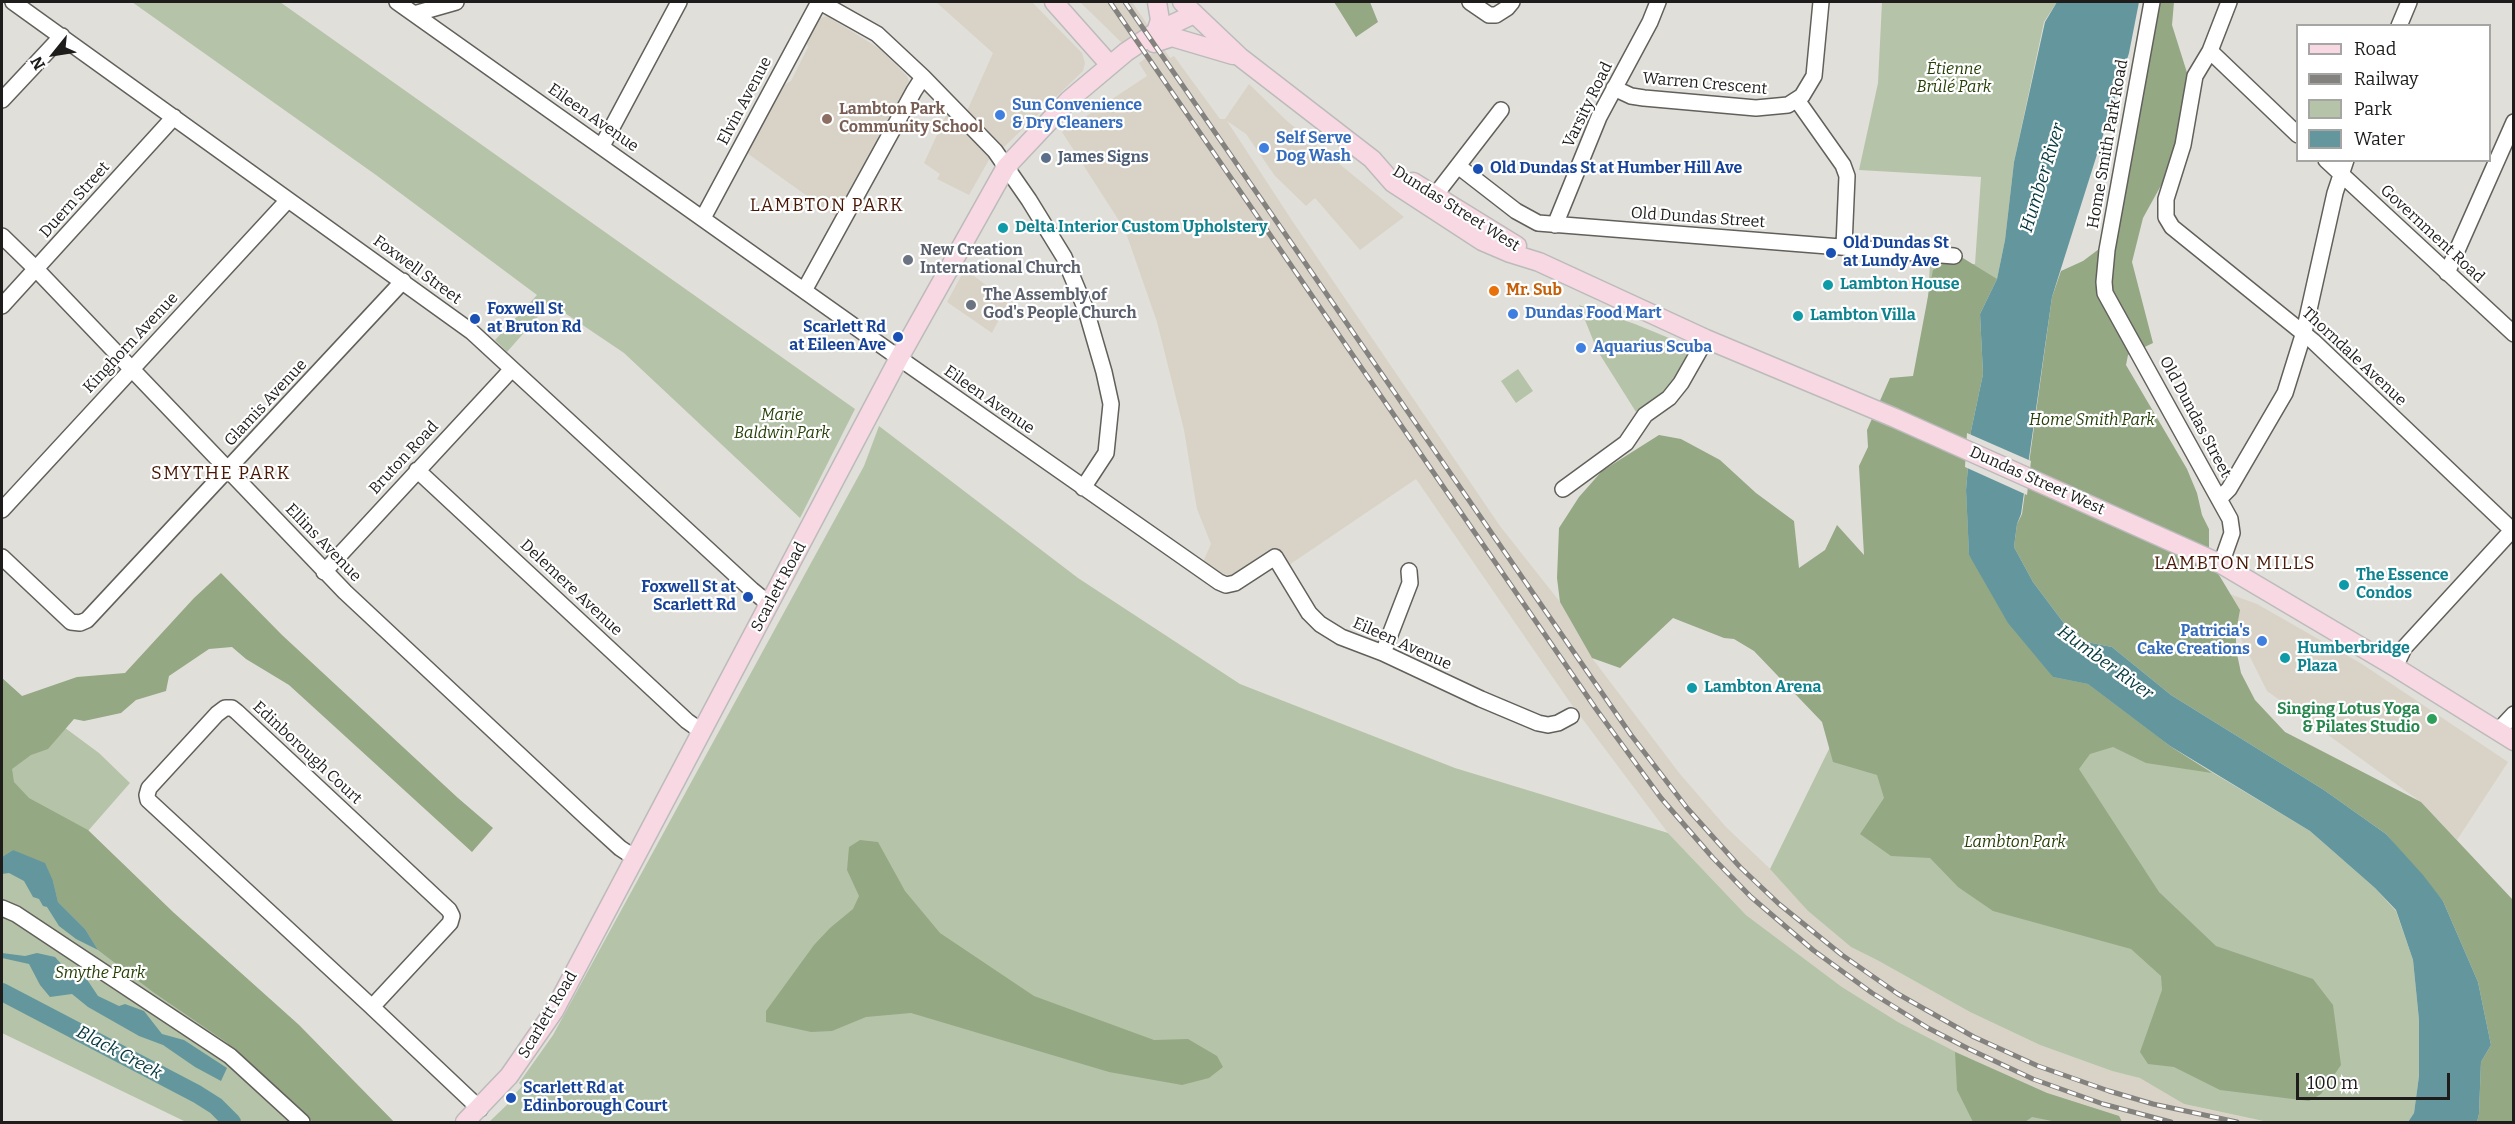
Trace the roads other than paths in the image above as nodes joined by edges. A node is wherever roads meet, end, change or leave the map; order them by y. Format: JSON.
{"nodes":[{"id":1,"x":13,"y":2,"type":"edge"},
{"id":2,"x":397,"y":2,"type":"edge"},
{"id":3,"x":456,"y":2,"type":"edge"},
{"id":4,"x":679,"y":2,"type":"edge"},
{"id":5,"x":820,"y":2,"type":"edge"},
{"id":6,"x":1054,"y":2,"type":"edge"},
{"id":7,"x":1157,"y":2,"type":"edge"},
{"id":8,"x":1470,"y":2,"type":"edge"},
{"id":9,"x":1512,"y":2,"type":"edge"},
{"id":10,"x":1658,"y":2,"type":"edge"},
{"id":11,"x":1821,"y":2,"type":"edge"},
{"id":12,"x":2152,"y":2,"type":"edge"},
{"id":13,"x":2229,"y":2,"type":"edge"},
{"id":14,"x":2409,"y":2,"type":"edge"},
{"id":15,"x":1188,"y":8,"type":"edge"},
{"id":16,"x":414,"y":14,"type":"junction"},
{"id":17,"x":2400,"y":24,"type":"edge"},
{"id":18,"x":1156,"y":32,"type":"junction"},
{"id":19,"x":62,"y":36,"type":"junction"},
{"id":20,"x":2210,"y":51,"type":"junction"},
{"id":21,"x":1240,"y":57,"type":"junction"},
{"id":22,"x":1110,"y":65,"type":"junction"},
{"id":23,"x":924,"y":77,"type":"junction"},
{"id":24,"x":1614,"y":88,"type":"junction"},
{"id":25,"x":2,"y":100,"type":"edge"},
{"id":26,"x":1797,"y":100,"type":"junction"},
{"id":27,"x":1501,"y":110,"type":"dead end"},
{"id":28,"x":174,"y":117,"type":"junction"},
{"id":29,"x":2514,"y":122,"type":"edge"},
{"id":30,"x":2296,"y":133,"type":"edge"},
{"id":31,"x":602,"y":147,"type":"junction"},
{"id":32,"x":1458,"y":166,"type":"junction"},
{"id":33,"x":1006,"y":167,"type":"junction"},
{"id":34,"x":2344,"y":167,"type":"edge"},
{"id":35,"x":288,"y":200,"type":"junction"},
{"id":36,"x":1432,"y":203,"type":"junction"},
{"id":37,"x":703,"y":218,"type":"junction"},
{"id":38,"x":1555,"y":225,"type":"junction"},
{"id":39,"x":2,"y":236,"type":"edge"},
{"id":40,"x":1844,"y":246,"type":"junction"},
{"id":41,"x":1954,"y":256,"type":"dead end"},
{"id":42,"x":36,"y":268,"type":"junction"},
{"id":43,"x":2447,"y":273,"type":"junction"},
{"id":44,"x":403,"y":281,"type":"junction"},
{"id":45,"x":805,"y":289,"type":"junction"},
{"id":46,"x":2105,"y":293,"type":"joint"},
{"id":47,"x":2,"y":306,"type":"edge"},
{"id":48,"x":2304,"y":332,"type":"junction"},
{"id":49,"x":2514,"y":334,"type":"edge"},
{"id":50,"x":1706,"y":339,"type":"junction"},
{"id":51,"x":899,"y":358,"type":"junction"},
{"id":52,"x":132,"y":369,"type":"junction"},
{"id":53,"x":512,"y":369,"type":"junction"},
{"id":54,"x":228,"y":470,"type":"junction"},
{"id":55,"x":417,"y":470,"type":"junction"},
{"id":56,"x":1083,"y":488,"type":"junction"},
{"id":57,"x":1563,"y":489,"type":"dead end"},
{"id":58,"x":2219,"y":499,"type":"junction"},
{"id":59,"x":2,"y":510,"type":"edge"},
{"id":60,"x":2513,"y":529,"type":"edge"},
{"id":61,"x":2,"y":556,"type":"edge"},
{"id":62,"x":2222,"y":564,"type":"junction"},
{"id":63,"x":1409,"y":571,"type":"dead end"},
{"id":64,"x":324,"y":572,"type":"junction"},
{"id":65,"x":770,"y":604,"type":"junction"},
{"id":66,"x":1383,"y":653,"type":"junction"},
{"id":67,"x":2395,"y":667,"type":"junction"},
{"id":68,"x":2514,"y":714,"type":"edge"},
{"id":69,"x":1571,"y":716,"type":"dead end"},
{"id":70,"x":702,"y":731,"type":"junction"},
{"id":71,"x":2506,"y":736,"type":"edge"},
{"id":72,"x":635,"y":858,"type":"junction"},
{"id":73,"x":2,"y":908,"type":"edge"},
{"id":74,"x":372,"y":1007,"type":"junction"},
{"id":75,"x":480,"y":1109,"type":"junction"},
{"id":76,"x":302,"y":1122,"type":"edge"},
{"id":77,"x":465,"y":1122,"type":"edge"}],
"edges":[{"from":1,"to":19,"type":"street","name":"Foxwell Street"},
{"from":2,"to":16,"type":"street","name":"Eileen Avenue"},
{"from":3,"to":16,"type":"street"},
{"from":4,"to":31,"type":"street"},
{"from":5,"to":23,"type":"street"},
{"from":5,"to":37,"type":"street","name":"Elvin Avenue"},
{"from":6,"to":22,"type":"main road"},
{"from":7,"to":18,"type":"main road"},
{"from":8,"to":9,"type":"street"},
{"from":10,"to":24,"type":"street","name":"Varsity Road"},
{"from":11,"to":26,"type":"street"},
{"from":12,"to":46,"type":"street","name":"Home Smith Park Road"},
{"from":13,"to":20,"type":"street"},
{"from":14,"to":17,"type":"street"},
{"from":15,"to":18,"type":"main road","name":"Scarlett Road"},
{"from":15,"to":21,"type":"main road","name":"Dundas Street West"},
{"from":16,"to":31,"type":"street","name":"Eileen Avenue"},
{"from":18,"to":22,"type":"main road","name":"Scarlett Road"},
{"from":19,"to":25,"type":"street"},
{"from":19,"to":28,"type":"street","name":"Foxwell Street"},
{"from":20,"to":30,"type":"street"},
{"from":20,"to":48,"type":"street","name":"Thorndale Avenue"},
{"from":21,"to":22,"type":"main road","name":"Scarlett Road"},
{"from":21,"to":36,"type":"main road","name":"Dundas Street West"},
{"from":22,"to":33,"type":"main road","name":"Scarlett Road"},
{"from":23,"to":33,"type":"street"},
{"from":23,"to":45,"type":"street"},
{"from":24,"to":26,"type":"street","name":"Warren Crescent"},
{"from":24,"to":38,"type":"street","name":"Varsity Road"},
{"from":26,"to":40,"type":"street"},
{"from":27,"to":32,"type":"street"},
{"from":28,"to":35,"type":"street","name":"Foxwell Street"},
{"from":28,"to":42,"type":"street","name":"Duern Street"},
{"from":29,"to":43,"type":"street"},
{"from":31,"to":37,"type":"street","name":"Eileen Avenue"},
{"from":32,"to":36,"type":"street"},
{"from":32,"to":38,"type":"street","name":"Old Dundas Street"},
{"from":33,"to":51,"type":"main road","name":"Scarlett Road"},
{"from":33,"to":56,"type":"street"},
{"from":34,"to":43,"type":"street","name":"Government Road"},
{"from":34,"to":48,"type":"street"},
{"from":35,"to":44,"type":"street","name":"Foxwell Street"},
{"from":35,"to":52,"type":"street","name":"Kinghorn Avenue"},
{"from":36,"to":50,"type":"main road","name":"Dundas Street West"},
{"from":37,"to":45,"type":"street","name":"Eileen Avenue"},
{"from":38,"to":40,"type":"street","name":"Old Dundas Street"},
{"from":39,"to":42,"type":"street","name":"Ellins Avenue"},
{"from":40,"to":41,"type":"street","name":"Old Dundas Street"},
{"from":42,"to":47,"type":"street","name":"Duern Street"},
{"from":42,"to":52,"type":"street","name":"Ellins Avenue"},
{"from":43,"to":49,"type":"street","name":"Government Road"},
{"from":44,"to":53,"type":"street","name":"Foxwell Street"},
{"from":44,"to":54,"type":"street","name":"Glamis Avenue"},
{"from":45,"to":51,"type":"street","name":"Eileen Avenue"},
{"from":46,"to":58,"type":"street","name":"Old Dundas Street"},
{"from":48,"to":58,"type":"street"},
{"from":48,"to":60,"type":"street","name":"Thorndale Avenue"},
{"from":50,"to":57,"type":"street"},
{"from":50,"to":62,"type":"main road","name":"Dundas Street West"},
{"from":51,"to":56,"type":"street","name":"Eileen Avenue"},
{"from":51,"to":65,"type":"main road","name":"Scarlett Road"},
{"from":52,"to":54,"type":"street","name":"Ellins Avenue"},
{"from":52,"to":59,"type":"street","name":"Kinghorn Avenue"},
{"from":53,"to":55,"type":"street","name":"Bruton Road"},
{"from":53,"to":65,"type":"street","name":"Foxwell Street"},
{"from":54,"to":61,"type":"street","name":"Glamis Avenue"},
{"from":54,"to":64,"type":"street","name":"Ellins Avenue"},
{"from":55,"to":64,"type":"street","name":"Bruton Road"},
{"from":55,"to":70,"type":"street","name":"Delemere Avenue"},
{"from":56,"to":66,"type":"street","name":"Eileen Avenue"},
{"from":58,"to":62,"type":"street","name":"Old Dundas Street"},
{"from":60,"to":67,"type":"street"},
{"from":62,"to":67,"type":"main road","name":"Dundas Street West"},
{"from":63,"to":66,"type":"street"},
{"from":64,"to":72,"type":"street","name":"Ellins Avenue"},
{"from":65,"to":70,"type":"main road","name":"Scarlett Road"},
{"from":66,"to":69,"type":"street","name":"Eileen Avenue"},
{"from":67,"to":71,"type":"main road","name":"Dundas Street West"},
{"from":68,"to":71,"type":"street"},
{"from":70,"to":72,"type":"main road","name":"Scarlett Road"},
{"from":72,"to":75,"type":"main road","name":"Scarlett Road"},
{"from":73,"to":76,"type":"street"},
{"from":74,"to":74,"type":"street","name":"Edinborough Court"},
{"from":74,"to":75,"type":"street","name":"Edinborough Court"},
{"from":75,"to":77,"type":"main road","name":"Scarlett Road"}]}
